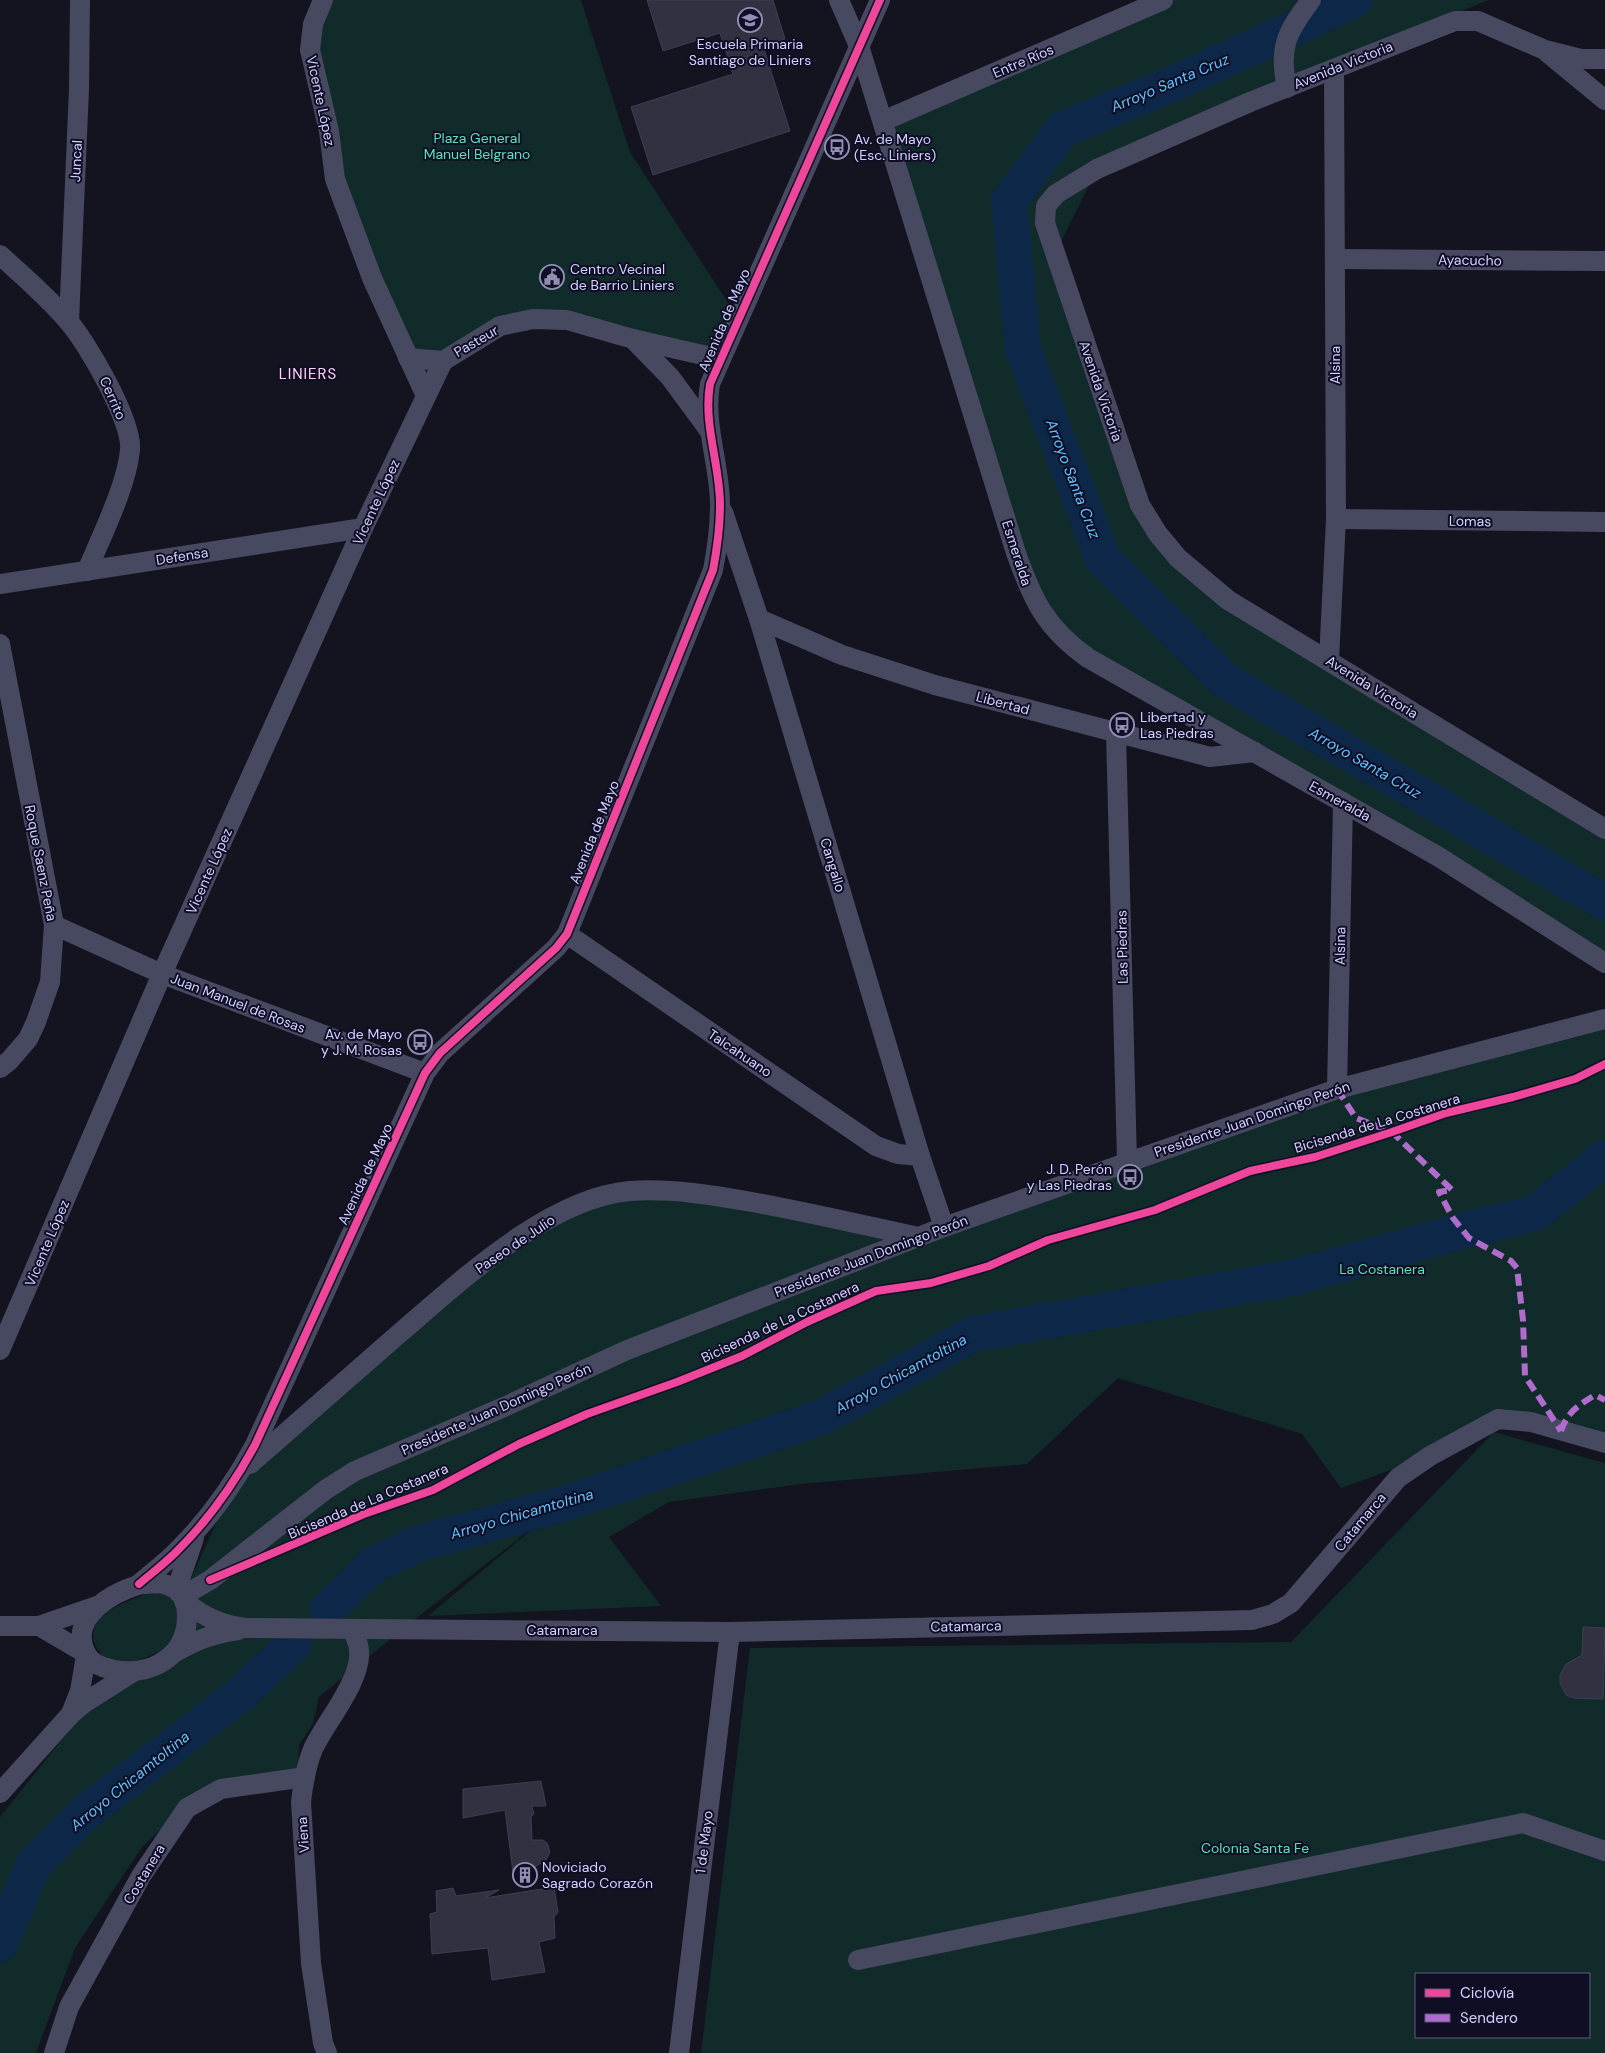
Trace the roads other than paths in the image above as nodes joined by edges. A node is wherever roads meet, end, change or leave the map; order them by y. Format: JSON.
{"nodes":[{"id":1,"x":80,"y":0,"type":"edge"},
{"id":2,"x":323,"y":0,"type":"edge"},
{"id":3,"x":840,"y":0,"type":"edge"},
{"id":4,"x":880,"y":0,"type":"edge"},
{"id":5,"x":1163,"y":0,"type":"edge"},
{"id":6,"x":1311,"y":0,"type":"edge"},
{"id":7,"x":859,"y":46,"type":"junction"},
{"id":8,"x":1545,"y":50,"type":"junction"},
{"id":9,"x":1605,"y":59,"type":"edge"},
{"id":10,"x":1334,"y":69,"type":"junction"},
{"id":11,"x":1287,"y":88,"type":"junction"},
{"id":12,"x":1605,"y":100,"type":"edge"},
{"id":13,"x":883,"y":121,"type":"junction"},
{"id":14,"x":0,"y":255,"type":"edge"},
{"id":15,"x":1335,"y":258,"type":"junction"},
{"id":16,"x":1605,"y":261,"type":"edge"},
{"id":17,"x":69,"y":321,"type":"junction"},
{"id":18,"x":633,"y":339,"type":"junction"},
{"id":19,"x":408,"y":358,"type":"junction"},
{"id":20,"x":720,"y":359,"type":"junction"},
{"id":21,"x":443,"y":361,"type":"junction"},
{"id":22,"x":426,"y":396,"type":"junction"},
{"id":23,"x":709,"y":430,"type":"junction"},
{"id":24,"x":720,"y":504,"type":"junction"},
{"id":25,"x":1336,"y":519,"type":"junction"},
{"id":26,"x":1605,"y":522,"type":"edge"},
{"id":27,"x":363,"y":528,"type":"junction"},
{"id":28,"x":87,"y":571,"type":"junction"},
{"id":29,"x":0,"y":584,"type":"edge"},
{"id":30,"x":759,"y":619,"type":"junction"},
{"id":31,"x":0,"y":644,"type":"edge"},
{"id":32,"x":1329,"y":660,"type":"junction"},
{"id":33,"x":1116,"y":733,"type":"junction"},
{"id":34,"x":1255,"y":752,"type":"junction"},
{"id":35,"x":1343,"y":802,"type":"junction"},
{"id":36,"x":1605,"y":829,"type":"edge"},
{"id":37,"x":54,"y":925,"type":"junction"},
{"id":38,"x":567,"y":934,"type":"junction"},
{"id":39,"x":1605,"y":963,"type":"edge"},
{"id":40,"x":162,"y":974,"type":"junction"},
{"id":41,"x":1605,"y":1019,"type":"edge"},
{"id":42,"x":0,"y":1068,"type":"edge"},
{"id":43,"x":425,"y":1074,"type":"junction"},
{"id":44,"x":1337,"y":1089,"type":"junction"},
{"id":45,"x":920,"y":1156,"type":"junction"},
{"id":46,"x":1127,"y":1162,"type":"junction"},
{"id":47,"x":944,"y":1226,"type":"junction"},
{"id":48,"x":918,"y":1237,"type":"junction"},
{"id":49,"x":0,"y":1350,"type":"edge"},
{"id":50,"x":1605,"y":1443,"type":"edge"},
{"id":51,"x":238,"y":1475,"type":"junction"},
{"id":52,"x":196,"y":1532,"type":"junction"},
{"id":53,"x":140,"y":1584,"type":"junction"},
{"id":54,"x":182,"y":1597,"type":"junction"},
{"id":55,"x":101,"y":1604,"type":"junction"},
{"id":56,"x":0,"y":1626,"type":"edge"},
{"id":57,"x":39,"y":1626,"type":"junction"},
{"id":58,"x":247,"y":1628,"type":"junction"},
{"id":59,"x":353,"y":1628,"type":"junction"},
{"id":60,"x":730,"y":1632,"type":"junction"},
{"id":61,"x":86,"y":1654,"type":"junction"},
{"id":62,"x":173,"y":1654,"type":"junction"},
{"id":63,"x":133,"y":1672,"type":"junction"},
{"id":64,"x":71,"y":1714,"type":"junction"},
{"id":65,"x":305,"y":1777,"type":"junction"},
{"id":66,"x":0,"y":1792,"type":"edge"},
{"id":67,"x":1605,"y":1850,"type":"edge"},
{"id":68,"x":858,"y":1960,"type":"dead end"},
{"id":69,"x":54,"y":2053,"type":"edge"},
{"id":70,"x":326,"y":2053,"type":"edge"},
{"id":71,"x":678,"y":2053,"type":"edge"}],
"edges":[{"from":1,"to":17,"type":"street","name":"Juncal"},
{"from":2,"to":19,"type":"street","name":"Vicente López"},
{"from":3,"to":7,"type":"street","name":"Esmeralda"},
{"from":4,"to":7,"type":"street","name":"Avenida de Mayo"},
{"from":5,"to":13,"type":"street","name":"Entre Ríos"},
{"from":6,"to":11,"type":"street"},
{"from":7,"to":13,"type":"street","name":"Esmeralda"},
{"from":7,"to":20,"type":"street","name":"Avenida de Mayo"},
{"from":8,"to":9,"type":"street"},
{"from":8,"to":10,"type":"street","name":"Avenida Victoria"},
{"from":8,"to":12,"type":"street"},
{"from":10,"to":11,"type":"street","name":"Avenida Victoria"},
{"from":10,"to":15,"type":"street","name":"Alsina"},
{"from":11,"to":32,"type":"street","name":"Avenida Victoria"},
{"from":13,"to":34,"type":"street","name":"Esmeralda"},
{"from":14,"to":17,"type":"street","name":"Cerrito"},
{"from":15,"to":16,"type":"street","name":"Ayacucho"},
{"from":15,"to":25,"type":"street","name":"Alsina"},
{"from":17,"to":28,"type":"street","name":"Cerrito"},
{"from":18,"to":20,"type":"street","name":"Pasteur"},
{"from":18,"to":21,"type":"street","name":"Pasteur"},
{"from":18,"to":23,"type":"street"},
{"from":19,"to":21,"type":"street","name":"Pasteur"},
{"from":19,"to":22,"type":"street","name":"Vicente López"},
{"from":20,"to":23,"type":"street","name":"Avenida de Mayo"},
{"from":21,"to":22,"type":"street","name":"Vicente López"},
{"from":22,"to":27,"type":"street","name":"Vicente López"},
{"from":23,"to":24,"type":"street","name":"Avenida de Mayo"},
{"from":24,"to":30,"type":"street","name":"Cangallo"},
{"from":24,"to":38,"type":"street","name":"Avenida de Mayo"},
{"from":25,"to":26,"type":"street","name":"Lomas"},
{"from":25,"to":32,"type":"street","name":"Alsina"},
{"from":27,"to":28,"type":"street","name":"Defensa"},
{"from":27,"to":40,"type":"street","name":"Vicente López"},
{"from":28,"to":29,"type":"street","name":"Defensa"},
{"from":30,"to":33,"type":"street","name":"Libertad"},
{"from":30,"to":45,"type":"street","name":"Cangallo"},
{"from":31,"to":37,"type":"street","name":"Roque Saenz Peña"},
{"from":32,"to":36,"type":"street","name":"Avenida Victoria"},
{"from":33,"to":34,"type":"street","name":"Libertad"},
{"from":33,"to":46,"type":"street","name":"Las Piedras"},
{"from":34,"to":35,"type":"street","name":"Esmeralda"},
{"from":35,"to":39,"type":"street","name":"Esmeralda"},
{"from":35,"to":44,"type":"street","name":"Alsina"},
{"from":37,"to":40,"type":"street","name":"Juan Manuel de Rosas"},
{"from":37,"to":42,"type":"street","name":"Roque Saenz Peña"},
{"from":38,"to":43,"type":"street","name":"Avenida de Mayo"},
{"from":38,"to":45,"type":"street","name":"Talcahuano"},
{"from":40,"to":43,"type":"street","name":"Juan Manuel de Rosas"},
{"from":40,"to":49,"type":"street","name":"Vicente López"},
{"from":41,"to":44,"type":"street","name":"Presidente Juan Domingo Perón"},
{"from":43,"to":51,"type":"street","name":"Avenida de Mayo"},
{"from":44,"to":46,"type":"street","name":"Presidente Juan Domingo Perón"},
{"from":45,"to":47,"type":"street","name":"Cangallo"},
{"from":46,"to":47,"type":"street","name":"Presidente Juan Domingo Perón"},
{"from":47,"to":48,"type":"street","name":"Presidente Juan Domingo Perón"},
{"from":48,"to":51,"type":"street","name":"Paseo de Julio"},
{"from":48,"to":54,"type":"street","name":"Presidente Juan Domingo Perón"},
{"from":50,"to":60,"type":"street","name":"Catamarca"},
{"from":51,"to":52,"type":"street","name":"Avenida de Mayo"},
{"from":52,"to":53,"type":"street","name":"Avenida de Mayo"},
{"from":52,"to":54,"type":"street","name":"Avenida de Mayo"},
{"from":53,"to":54,"type":"street"},
{"from":53,"to":55,"type":"street"},
{"from":54,"to":58,"type":"street","name":"Catamarca"},
{"from":54,"to":62,"type":"street"},
{"from":55,"to":57,"type":"street"},
{"from":55,"to":61,"type":"street"},
{"from":56,"to":57,"type":"street"},
{"from":57,"to":61,"type":"street"},
{"from":58,"to":59,"type":"street","name":"Catamarca"},
{"from":58,"to":62,"type":"street","name":"Catamarca"},
{"from":59,"to":60,"type":"street","name":"Catamarca"},
{"from":59,"to":65,"type":"street","name":"Viena"},
{"from":60,"to":71,"type":"street","name":"1 de Mayo"},
{"from":61,"to":63,"type":"street"},
{"from":61,"to":64,"type":"street"},
{"from":62,"to":63,"type":"street"},
{"from":63,"to":64,"type":"street"},
{"from":64,"to":66,"type":"street"},
{"from":65,"to":69,"type":"street","name":"Costanera"},
{"from":65,"to":70,"type":"street","name":"Viena"},
{"from":67,"to":68,"type":"street"}]}
